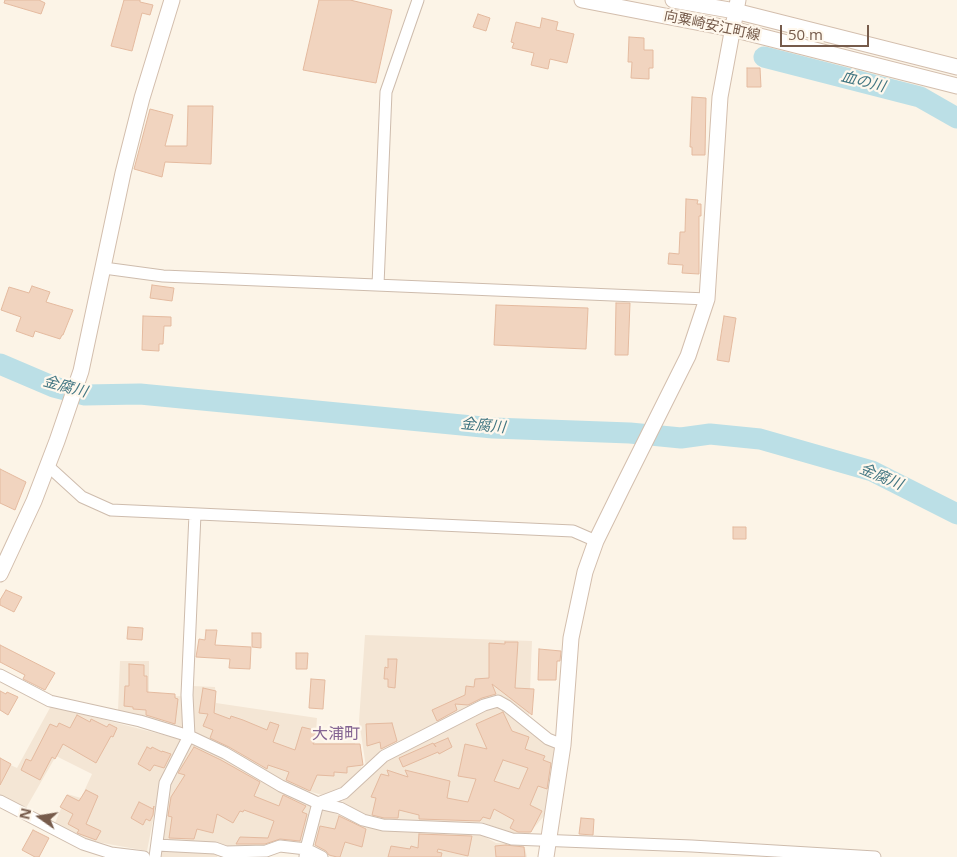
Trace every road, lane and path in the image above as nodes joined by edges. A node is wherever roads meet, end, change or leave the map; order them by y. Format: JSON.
{"nodes":[{"id":1,"x":172,"y":0,"type":"edge"},
{"id":2,"x":418,"y":0,"type":"edge"},
{"id":3,"x":582,"y":0,"type":"edge"},
{"id":4,"x":674,"y":0,"type":"edge"},
{"id":5,"x":737,"y":6,"type":"edge"},
{"id":6,"x":732,"y":29,"type":"junction"},
{"id":7,"x":957,"y":67,"type":"edge"},
{"id":8,"x":957,"y":86,"type":"edge"},
{"id":9,"x":104,"y":268,"type":"junction"},
{"id":10,"x":378,"y":285,"type":"junction"},
{"id":11,"x":707,"y":299,"type":"junction"},
{"id":12,"x":48,"y":466,"type":"junction"},
{"id":13,"x":195,"y":514,"type":"junction"},
{"id":14,"x":596,"y":541,"type":"junction"},
{"id":15,"x":0,"y":574,"type":"edge"},
{"id":16,"x":0,"y":675,"type":"edge"},
{"id":17,"x":190,"y":736,"type":"junction"},
{"id":18,"x":563,"y":745,"type":"junction"},
{"id":19,"x":0,"y":800,"type":"edge"},
{"id":20,"x":318,"y":803,"type":"junction"},
{"id":21,"x":549,"y":840,"type":"junction"},
{"id":22,"x":156,"y":851,"type":"edge"},
{"id":23,"x":306,"y":853,"type":"edge"},
{"id":24,"x":144,"y":857,"type":"edge"},
{"id":25,"x":322,"y":857,"type":"edge"},
{"id":26,"x":546,"y":857,"type":"edge"},
{"id":27,"x":875,"y":857,"type":"edge"}],
"edges":[{"from":1,"to":9,"type":"street"},
{"from":2,"to":10,"type":"street"},
{"from":3,"to":6,"type":"street","name":"向粟崎安江町線"},
{"from":4,"to":5,"type":"street","name":"向粟崎安江町線"},
{"from":5,"to":6,"type":"street"},
{"from":5,"to":7,"type":"street","name":"向粟崎安江町線"},
{"from":6,"to":8,"type":"street","name":"向粟崎安江町線"},
{"from":6,"to":11,"type":"street"},
{"from":9,"to":10,"type":"street"},
{"from":9,"to":12,"type":"street"},
{"from":10,"to":11,"type":"street"},
{"from":11,"to":14,"type":"street"},
{"from":12,"to":13,"type":"street"},
{"from":12,"to":15,"type":"street"},
{"from":13,"to":14,"type":"street"},
{"from":13,"to":17,"type":"street"},
{"from":14,"to":18,"type":"street"},
{"from":16,"to":17,"type":"street"},
{"from":17,"to":20,"type":"street"},
{"from":17,"to":22,"type":"street"},
{"from":18,"to":20,"type":"street"},
{"from":18,"to":21,"type":"street"},
{"from":19,"to":24,"type":"street"},
{"from":20,"to":21,"type":"street"},
{"from":20,"to":23,"type":"street"},
{"from":21,"to":26,"type":"street"},
{"from":21,"to":27,"type":"street"},
{"from":22,"to":23,"type":"street"},
{"from":23,"to":25,"type":"street"}]}
